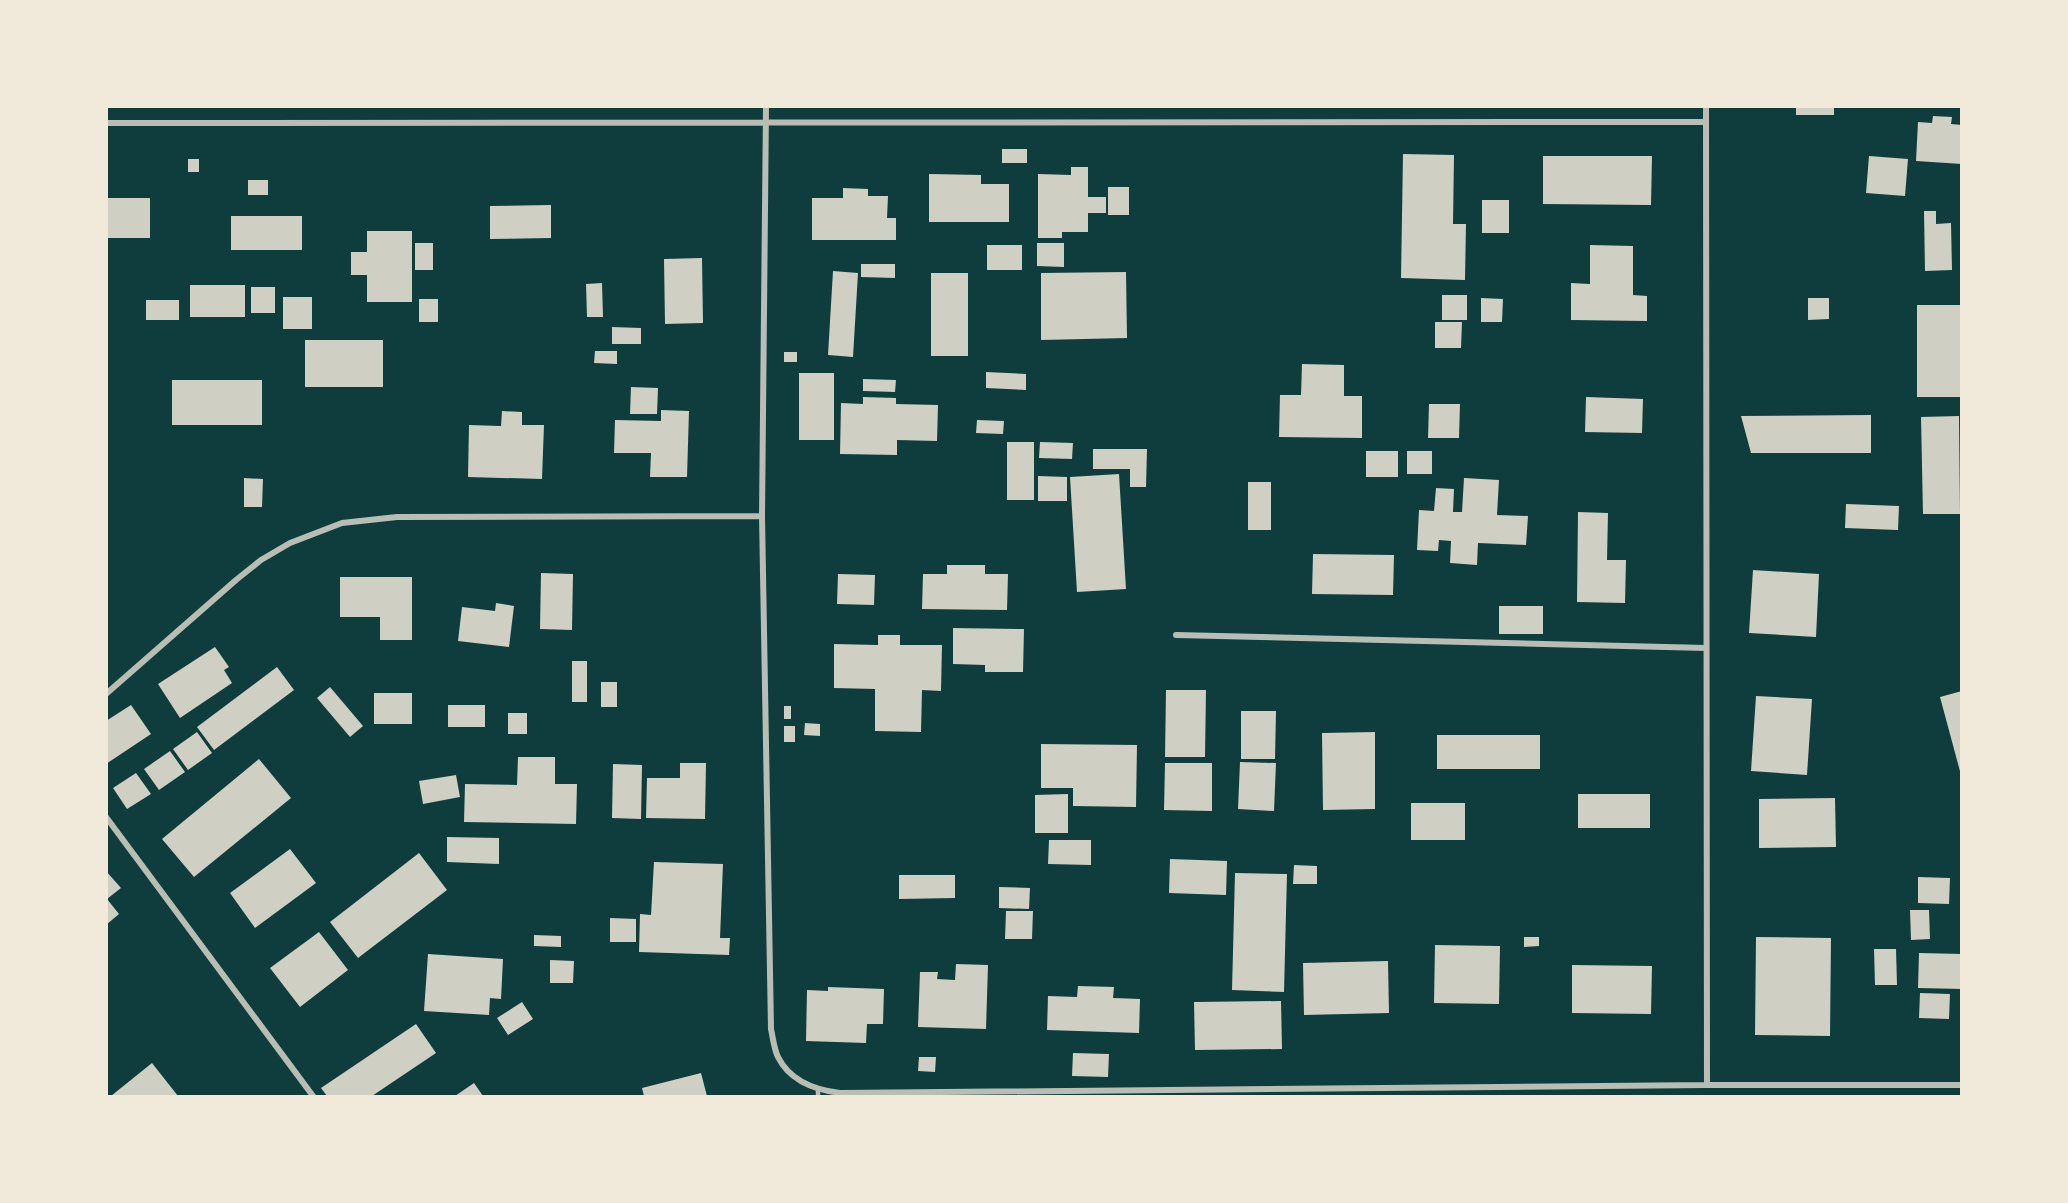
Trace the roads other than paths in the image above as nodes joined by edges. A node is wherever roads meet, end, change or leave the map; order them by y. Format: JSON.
{"nodes":[{"id":1,"x":766,"y":106,"type":"edge"},
{"id":2,"x":1706,"y":106,"type":"edge"},
{"id":3,"x":766,"y":122,"type":"junction"},
{"id":4,"x":1706,"y":122,"type":"junction"},
{"id":5,"x":106,"y":123,"type":"edge"},
{"id":6,"x":762,"y":516,"type":"junction"},
{"id":7,"x":1176,"y":635,"type":"dead end"},
{"id":8,"x":1706,"y":648,"type":"junction"},
{"id":9,"x":106,"y":694,"type":"edge"},
{"id":10,"x":106,"y":817,"type":"edge"},
{"id":11,"x":1707,"y":1085,"type":"junction"},
{"id":12,"x":1962,"y":1085,"type":"edge"},
{"id":13,"x":818,"y":1093,"type":"edge"},
{"id":14,"x":313,"y":1096,"type":"edge"}],
"edges":[{"from":1,"to":3,"type":"street"},
{"from":2,"to":4,"type":"street"},
{"from":3,"to":4,"type":"street"},
{"from":3,"to":5,"type":"street"},
{"from":3,"to":6,"type":"street"},
{"from":4,"to":8,"type":"street"},
{"from":6,"to":9,"type":"street"},
{"from":6,"to":13,"type":"street"},
{"from":7,"to":8,"type":"street"},
{"from":8,"to":11,"type":"street"},
{"from":10,"to":14,"type":"street"},
{"from":11,"to":12,"type":"street"},
{"from":11,"to":13,"type":"street"}]}
